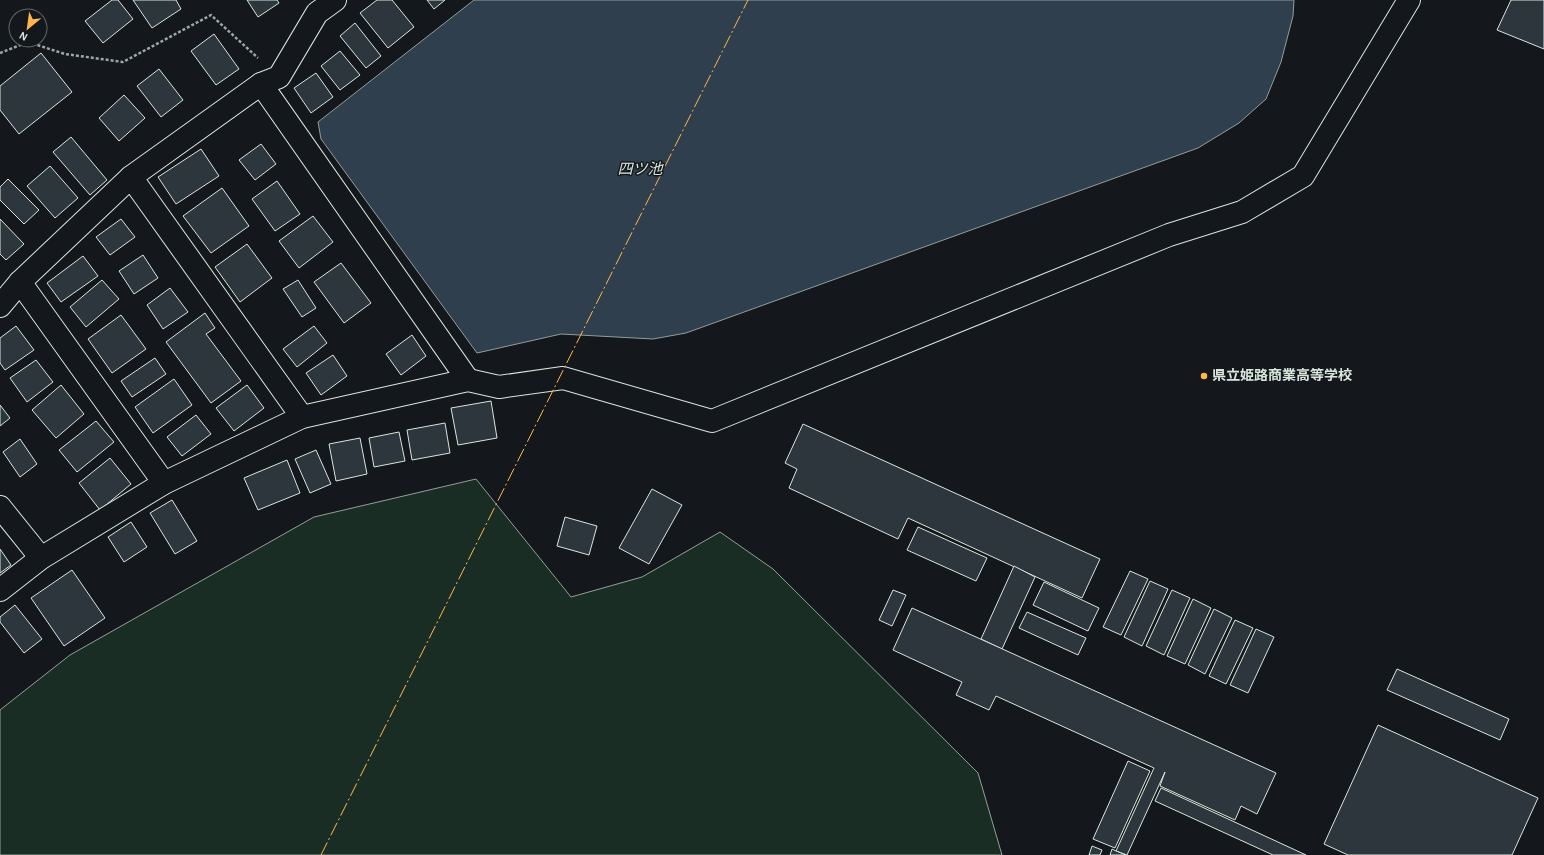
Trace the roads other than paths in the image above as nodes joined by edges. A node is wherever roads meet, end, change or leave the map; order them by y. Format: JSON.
{"nodes":[{"id":1,"x":335,"y":0,"type":"edge"},
{"id":2,"x":1409,"y":0,"type":"edge"},
{"id":3,"x":270,"y":80,"type":"junction"},
{"id":4,"x":131,"y":176,"type":"junction"},
{"id":5,"x":20,"y":282,"type":"junction"},
{"id":6,"x":0,"y":306,"type":"edge"},
{"id":7,"x":468,"y":380,"type":"junction"},
{"id":8,"x":302,"y":416,"type":"junction"},
{"id":9,"x":164,"y":483,"type":"junction"},
{"id":10,"x":0,"y":506,"type":"edge"},
{"id":11,"x":41,"y":558,"type":"junction"},
{"id":12,"x":0,"y":590,"type":"edge"}],
"edges":[{"from":1,"to":3,"type":"street"},
{"from":2,"to":7,"type":"street"},
{"from":3,"to":4,"type":"street"},
{"from":3,"to":7,"type":"street"},
{"from":4,"to":5,"type":"street"},
{"from":4,"to":8,"type":"street"},
{"from":5,"to":6,"type":"street"},
{"from":5,"to":9,"type":"street"},
{"from":7,"to":8,"type":"street"},
{"from":8,"to":9,"type":"street"},
{"from":9,"to":11,"type":"street"},
{"from":10,"to":11,"type":"street"},
{"from":11,"to":12,"type":"street"}]}
